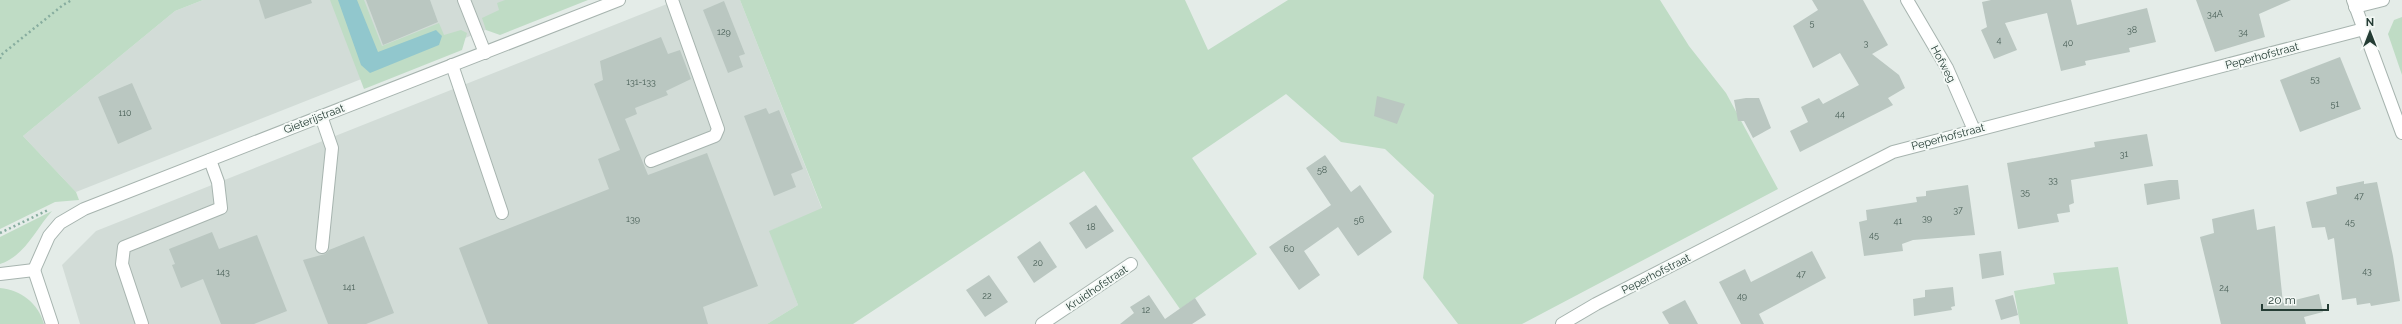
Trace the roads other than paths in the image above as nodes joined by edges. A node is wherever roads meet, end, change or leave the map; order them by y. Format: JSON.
{"nodes":[{"id":1,"x":464,"y":0,"type":"edge"},
{"id":2,"x":619,"y":0,"type":"edge"},
{"id":3,"x":672,"y":0,"type":"edge"},
{"id":4,"x":1908,"y":0,"type":"edge"},
{"id":5,"x":2383,"y":0,"type":"edge"},
{"id":6,"x":2354,"y":3,"type":"edge"},
{"id":7,"x":2364,"y":29,"type":"junction"},
{"id":8,"x":484,"y":53,"type":"junction"},
{"id":9,"x":452,"y":65,"type":"junction"},
{"id":10,"x":321,"y":116,"type":"junction"},
{"id":11,"x":1974,"y":130,"type":"junction"},
{"id":12,"x":2402,"y":133,"type":"edge"},
{"id":13,"x":210,"y":160,"type":"junction"},
{"id":14,"x":651,"y":161,"type":"dead end"},
{"id":15,"x":502,"y":213,"type":"dead end"},
{"id":16,"x":322,"y":247,"type":"dead end"},
{"id":17,"x":1131,"y":264,"type":"dead end"},
{"id":18,"x":34,"y":270,"type":"junction"},
{"id":19,"x":0,"y":274,"type":"edge"},
{"id":20,"x":52,"y":324,"type":"edge"},
{"id":21,"x":142,"y":324,"type":"edge"},
{"id":22,"x":1042,"y":324,"type":"edge"},
{"id":23,"x":1562,"y":324,"type":"edge"}],
"edges":[{"from":1,"to":8,"type":"street"},
{"from":2,"to":8,"type":"street","name":"Gieterijstraat"},
{"from":3,"to":14,"type":"street"},
{"from":4,"to":11,"type":"street","name":"Hofweg"},
{"from":5,"to":6,"type":"street"},
{"from":6,"to":7,"type":"street"},
{"from":7,"to":11,"type":"street","name":"Peperhofstraat"},
{"from":7,"to":12,"type":"street"},
{"from":8,"to":9,"type":"street","name":"Gieterijstraat"},
{"from":9,"to":10,"type":"street","name":"Gieterijstraat"},
{"from":9,"to":15,"type":"street"},
{"from":10,"to":13,"type":"street","name":"Gieterijstraat"},
{"from":10,"to":16,"type":"street"},
{"from":11,"to":23,"type":"street","name":"Peperhofstraat"},
{"from":13,"to":18,"type":"street","name":"Gieterijstraat"},
{"from":13,"to":21,"type":"street"},
{"from":17,"to":22,"type":"street","name":"Kruidhofstraat"},
{"from":18,"to":19,"type":"street"},
{"from":18,"to":20,"type":"street"}]}
